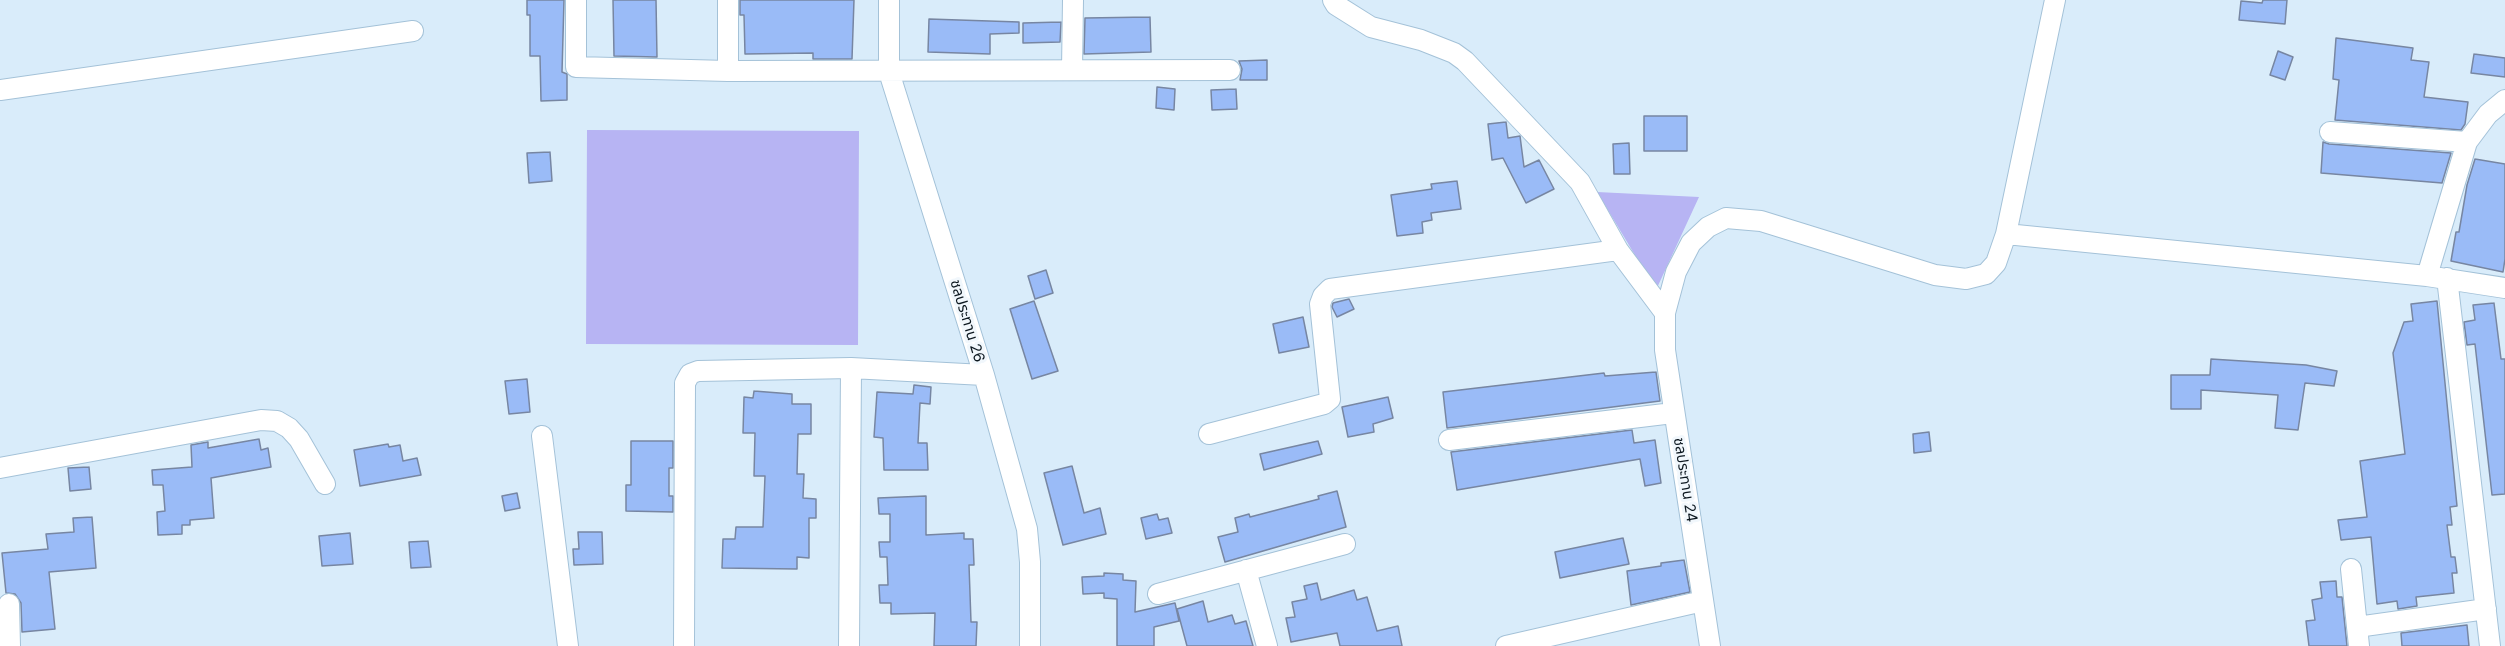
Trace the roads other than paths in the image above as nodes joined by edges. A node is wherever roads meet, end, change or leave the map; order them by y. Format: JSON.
{"nodes":[{"id":1,"x":576,"y":0,"type":"edge"},
{"id":2,"x":728,"y":0,"type":"edge"},
{"id":3,"x":889,"y":0,"type":"edge"},
{"id":4,"x":1073,"y":0,"type":"edge"},
{"id":5,"x":1333,"y":0,"type":"edge"},
{"id":6,"x":2055,"y":0,"type":"edge"},
{"id":7,"x":413,"y":31,"type":"dead end"},
{"id":8,"x":1072,"y":70,"type":"junction"},
{"id":9,"x":1230,"y":70,"type":"dead end"},
{"id":10,"x":728,"y":71,"type":"junction"},
{"id":11,"x":889,"y":72,"type":"junction"},
{"id":12,"x":0,"y":90,"type":"edge"},
{"id":13,"x":2505,"y":100,"type":"edge"},
{"id":14,"x":2330,"y":132,"type":"dead end"},
{"id":15,"x":2467,"y":142,"type":"junction"},
{"id":16,"x":2006,"y":234,"type":"junction"},
{"id":17,"x":1618,"y":250,"type":"junction"},
{"id":18,"x":2427,"y":276,"type":"junction"},
{"id":19,"x":2447,"y":278,"type":"junction"},
{"id":20,"x":2505,"y":288,"type":"edge"},
{"id":21,"x":1665,"y":313,"type":"junction"},
{"id":22,"x":851,"y":368,"type":"junction"},
{"id":23,"x":984,"y":375,"type":"junction"},
{"id":24,"x":1673,"y":413,"type":"junction"},
{"id":25,"x":1209,"y":434,"type":"dead end"},
{"id":26,"x":542,"y":436,"type":"dead end"},
{"id":27,"x":1449,"y":440,"type":"dead end"},
{"id":28,"x":0,"y":468,"type":"edge"},
{"id":29,"x":325,"y":484,"type":"dead end"},
{"id":30,"x":1345,"y":544,"type":"dead end"},
{"id":31,"x":2351,"y":569,"type":"dead end"},
{"id":32,"x":1246,"y":570,"type":"junction"},
{"id":33,"x":1158,"y":594,"type":"dead end"},
{"id":34,"x":1703,"y":601,"type":"junction"},
{"id":35,"x":9,"y":604,"type":"dead end"},
{"id":36,"x":2486,"y":609,"type":"junction"},
{"id":37,"x":2358,"y":637,"type":"edge"},
{"id":38,"x":10,"y":646,"type":"edge"},
{"id":39,"x":568,"y":646,"type":"edge"},
{"id":40,"x":684,"y":646,"type":"edge"},
{"id":41,"x":849,"y":646,"type":"edge"},
{"id":42,"x":1030,"y":646,"type":"edge"},
{"id":43,"x":1268,"y":646,"type":"edge"},
{"id":44,"x":1506,"y":646,"type":"edge"},
{"id":45,"x":1710,"y":646,"type":"edge"},
{"id":46,"x":2490,"y":646,"type":"edge"}],
"edges":[{"from":1,"to":10,"type":"street"},
{"from":2,"to":10,"type":"street"},
{"from":3,"to":11,"type":"street","name":"ชลประทาน 26"},
{"from":4,"to":8,"type":"street"},
{"from":5,"to":17,"type":"street"},
{"from":6,"to":16,"type":"street","name":"ชลประทาน 24"},
{"from":7,"to":12,"type":"street"},
{"from":8,"to":9,"type":"street"},
{"from":8,"to":11,"type":"street"},
{"from":10,"to":11,"type":"street"},
{"from":11,"to":23,"type":"street","name":"ชลประทาน 26"},
{"from":13,"to":15,"type":"street"},
{"from":14,"to":15,"type":"street"},
{"from":15,"to":18,"type":"street"},
{"from":16,"to":18,"type":"street"},
{"from":16,"to":21,"type":"street","name":"ชลประทาน 24"},
{"from":17,"to":21,"type":"street"},
{"from":17,"to":25,"type":"street"},
{"from":18,"to":19,"type":"street"},
{"from":19,"to":20,"type":"street"},
{"from":19,"to":36,"type":"street"},
{"from":21,"to":24,"type":"street","name":"ชลประทาน 24"},
{"from":22,"to":23,"type":"street"},
{"from":22,"to":40,"type":"street"},
{"from":22,"to":41,"type":"street"},
{"from":23,"to":42,"type":"street","name":"ชลประทาน 26"},
{"from":24,"to":27,"type":"street"},
{"from":24,"to":34,"type":"street","name":"ชลประทาน 24"},
{"from":26,"to":39,"type":"street"},
{"from":28,"to":29,"type":"street"},
{"from":30,"to":32,"type":"street"},
{"from":31,"to":37,"type":"street"},
{"from":32,"to":33,"type":"street"},
{"from":32,"to":43,"type":"street"},
{"from":34,"to":44,"type":"street"},
{"from":34,"to":45,"type":"street","name":"ชลประทาน 24"},
{"from":35,"to":38,"type":"street"},
{"from":36,"to":37,"type":"street"},
{"from":36,"to":46,"type":"street"}]}
